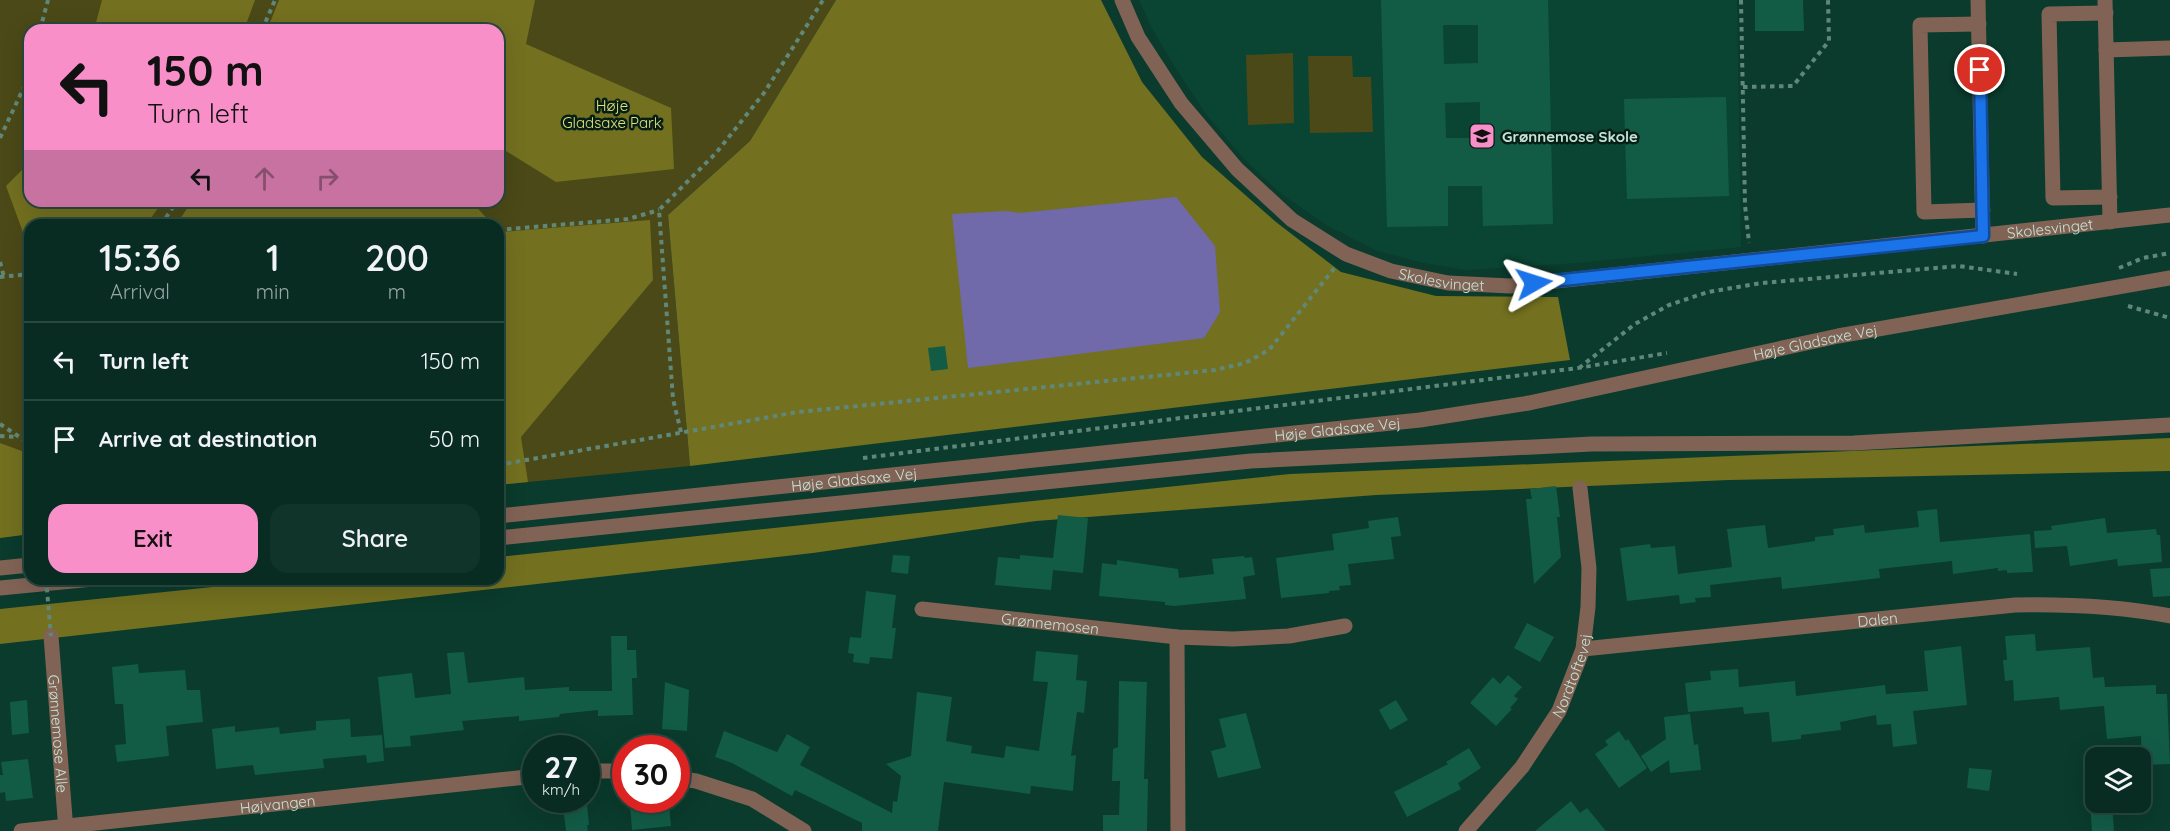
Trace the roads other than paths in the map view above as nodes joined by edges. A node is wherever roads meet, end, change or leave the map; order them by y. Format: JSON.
{"nodes":[{"id":1,"x":1122,"y":0,"type":"edge"},
{"id":2,"x":1978,"y":0,"type":"edge"},
{"id":3,"x":2106,"y":7,"type":"edge"},
{"id":4,"x":1979,"y":24,"type":"junction"},
{"id":5,"x":2170,"y":48,"type":"edge"},
{"id":6,"x":2106,"y":50,"type":"junction"},
{"id":7,"x":2110,"y":197,"type":"junction"},
{"id":8,"x":1983,"y":210,"type":"junction"},
{"id":9,"x":2170,"y":215,"type":"edge"},
{"id":10,"x":2110,"y":222,"type":"junction"},
{"id":11,"x":1983,"y":236,"type":"junction"},
{"id":12,"x":2170,"y":278,"type":"edge"},
{"id":13,"x":2170,"y":425,"type":"edge"},
{"id":14,"x":1580,"y":488,"type":"dead end"},
{"id":15,"x":504,"y":515,"type":"edge"},
{"id":16,"x":504,"y":537,"type":"edge"},
{"id":17,"x":24,"y":566,"type":"edge"},
{"id":18,"x":0,"y":568,"type":"edge"},
{"id":19,"x":31,"y":585,"type":"edge"},
{"id":20,"x":0,"y":588,"type":"edge"},
{"id":21,"x":922,"y":609,"type":"dead end"},
{"id":22,"x":2170,"y":616,"type":"edge"},
{"id":23,"x":1345,"y":627,"type":"dead end"},
{"id":24,"x":51,"y":636,"type":"road end"},
{"id":25,"x":1177,"y":637,"type":"junction"},
{"id":26,"x":1583,"y":649,"type":"junction"},
{"id":27,"x":522,"y":779,"type":"edge"},
{"id":28,"x":690,"y":780,"type":"edge"},
{"id":29,"x":66,"y":829,"type":"edge"},
{"id":30,"x":21,"y":831,"type":"edge"},
{"id":31,"x":804,"y":831,"type":"edge"},
{"id":32,"x":1178,"y":831,"type":"edge"},
{"id":33,"x":1466,"y":831,"type":"edge"}],
"edges":[{"from":1,"to":11,"type":"street","name":"Skolesvinget"},
{"from":2,"to":4,"type":"street"},
{"from":3,"to":6,"type":"street"},
{"from":3,"to":7,"type":"street"},
{"from":4,"to":8,"type":"street"},
{"from":4,"to":8,"type":"street"},
{"from":5,"to":6,"type":"street"},
{"from":6,"to":7,"type":"street"},
{"from":7,"to":10,"type":"street"},
{"from":8,"to":11,"type":"street"},
{"from":9,"to":10,"type":"street","name":"Skolesvinget"},
{"from":10,"to":11,"type":"street","name":"Skolesvinget"},
{"from":12,"to":15,"type":"street","name":"Høje Gladsaxe Vej"},
{"from":13,"to":16,"type":"street","name":"Høje Gladsaxe Vej"},
{"from":14,"to":26,"type":"street","name":"Nordtoftevej"},
{"from":17,"to":18,"type":"street"},
{"from":19,"to":20,"type":"street"},
{"from":21,"to":25,"type":"street","name":"Grønnemosen"},
{"from":22,"to":26,"type":"street","name":"Dalen"},
{"from":23,"to":25,"type":"street","name":"Grønnemosen"},
{"from":24,"to":29,"type":"street","name":"Grønnemose Alle"},
{"from":25,"to":32,"type":"street"},
{"from":26,"to":33,"type":"street","name":"Nordtoftevej"},
{"from":27,"to":29,"type":"street","name":"Højvangen"},
{"from":28,"to":31,"type":"street"},
{"from":29,"to":30,"type":"street","name":"Højvangen"}]}
